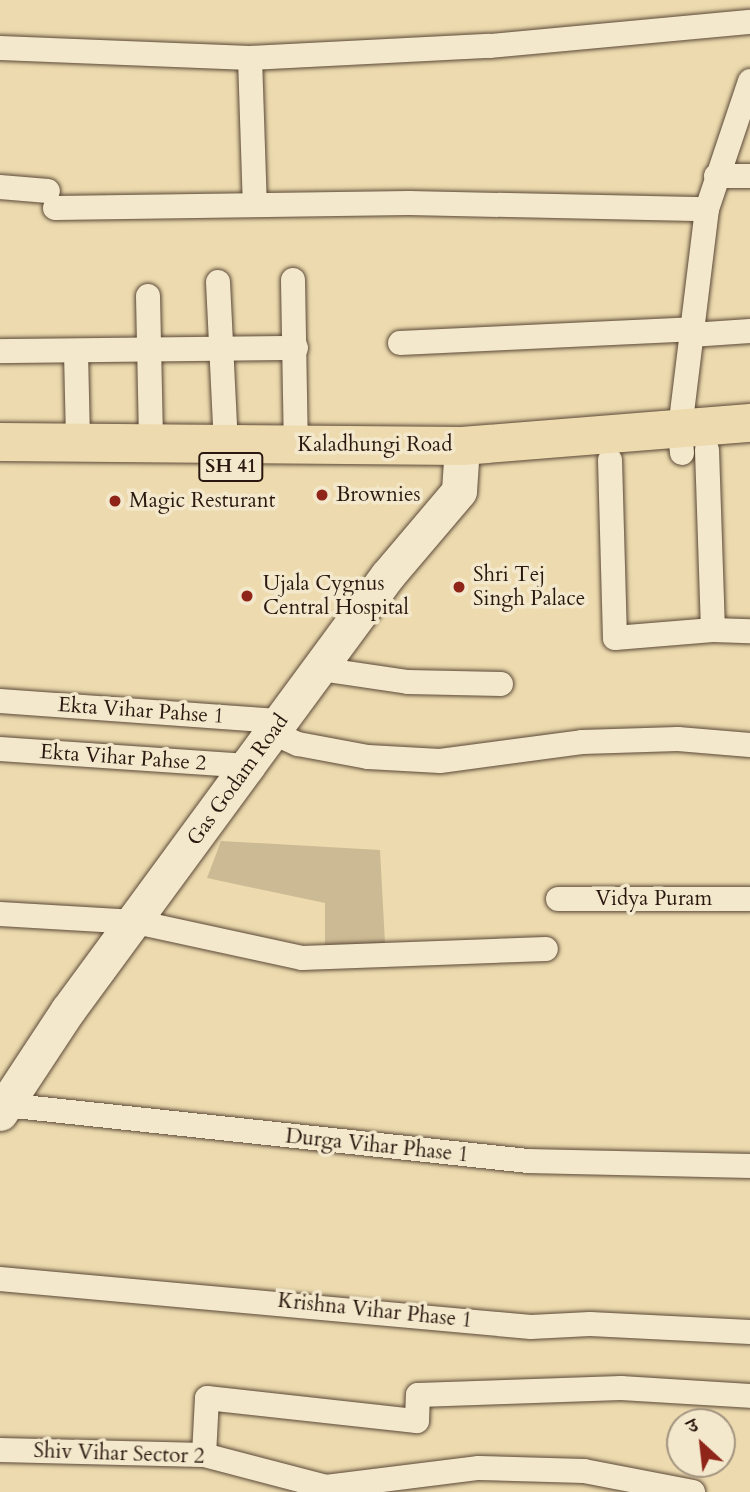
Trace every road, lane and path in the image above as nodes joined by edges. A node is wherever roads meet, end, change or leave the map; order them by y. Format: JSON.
{"nodes":[{"id":1,"x":750,"y":22,"type":"edge"},
{"id":2,"x":0,"y":47,"type":"edge"},
{"id":3,"x":250,"y":58,"type":"junction"},
{"id":4,"x":750,"y":81,"type":"edge"},
{"id":5,"x":716,"y":176,"type":"junction"},
{"id":6,"x":750,"y":176,"type":"edge"},
{"id":7,"x":0,"y":187,"type":"edge"},
{"id":8,"x":255,"y":205,"type":"junction"},
{"id":9,"x":707,"y":209,"type":"junction"},
{"id":10,"x":293,"y":280,"type":"dead end"},
{"id":11,"x":218,"y":282,"type":"dead end"},
{"id":12,"x":148,"y":296,"type":"dead end"},
{"id":13,"x":750,"y":331,"type":"edge"},
{"id":14,"x":691,"y":332,"type":"junction"},
{"id":15,"x":400,"y":343,"type":"dead end"},
{"id":16,"x":296,"y":348,"type":"junction"},
{"id":17,"x":0,"y":351,"type":"edge"},
{"id":18,"x":221,"y":351,"type":"junction"},
{"id":19,"x":76,"y":352,"type":"junction"},
{"id":20,"x":149,"y":352,"type":"junction"},
{"id":21,"x":750,"y":423,"type":"edge"},
{"id":22,"x":0,"y":442,"type":"edge"},
{"id":23,"x":151,"y":444,"type":"junction"},
{"id":24,"x":226,"y":444,"type":"junction"},
{"id":25,"x":690,"y":444,"type":"junction"},
{"id":26,"x":750,"y":449,"type":"edge"},
{"id":27,"x":55,"y":450,"type":"junction"},
{"id":28,"x":297,"y":456,"type":"junction"},
{"id":29,"x":463,"y":456,"type":"junction"},
{"id":30,"x":610,"y":460,"type":"junction"},
{"id":31,"x":0,"y":464,"type":"edge"},
{"id":32,"x":713,"y":630,"type":"junction"},
{"id":33,"x":750,"y":631,"type":"edge"},
{"id":34,"x":320,"y":670,"type":"junction"},
{"id":35,"x":500,"y":684,"type":"dead end"},
{"id":36,"x":0,"y":701,"type":"edge"},
{"id":37,"x":277,"y":726,"type":"junction"},
{"id":38,"x":750,"y":745,"type":"edge"},
{"id":39,"x":0,"y":749,"type":"edge"},
{"id":40,"x":247,"y":766,"type":"junction"},
{"id":41,"x":558,"y":899,"type":"dead end"},
{"id":42,"x":750,"y":899,"type":"edge"},
{"id":43,"x":0,"y":914,"type":"edge"},
{"id":44,"x":136,"y":922,"type":"junction"},
{"id":45,"x":546,"y":949,"type":"dead end"},
{"id":46,"x":3,"y":1109,"type":"edge"},
{"id":47,"x":750,"y":1166,"type":"edge"},
{"id":48,"x":0,"y":1279,"type":"edge"},
{"id":49,"x":750,"y":1332,"type":"edge"},
{"id":50,"x":750,"y":1396,"type":"edge"},
{"id":51,"x":0,"y":1450,"type":"edge"},
{"id":52,"x":204,"y":1455,"type":"junction"},
{"id":53,"x":692,"y":1492,"type":"edge"}],
"edges":[{"from":1,"to":3,"type":"street"},
{"from":2,"to":3,"type":"street"},
{"from":3,"to":8,"type":"street"},
{"from":4,"to":5,"type":"street"},
{"from":5,"to":6,"type":"street"},
{"from":5,"to":9,"type":"street"},
{"from":7,"to":8,"type":"street"},
{"from":8,"to":9,"type":"street"},
{"from":9,"to":14,"type":"street"},
{"from":10,"to":16,"type":"street"},
{"from":11,"to":18,"type":"street"},
{"from":12,"to":20,"type":"street"},
{"from":13,"to":14,"type":"street"},
{"from":14,"to":15,"type":"street"},
{"from":14,"to":25,"type":"street"},
{"from":16,"to":18,"type":"street"},
{"from":16,"to":28,"type":"street"},
{"from":17,"to":19,"type":"street"},
{"from":18,"to":20,"type":"street"},
{"from":18,"to":24,"type":"street"},
{"from":19,"to":20,"type":"street"},
{"from":19,"to":27,"type":"street"},
{"from":20,"to":23,"type":"street"},
{"from":21,"to":25,"type":"main road","name":"Kaladhungi Road","number":"SH 41"},
{"from":22,"to":27,"type":"main road","name":"Kaladhungi Road","number":"SH 41"},
{"from":23,"to":24,"type":"main road","name":"Kaladhungi Road","number":"SH 41"},
{"from":23,"to":27,"type":"main road","name":"Kaladhungi Road","number":"SH 41"},
{"from":24,"to":28,"type":"main road","name":"Kaladhungi Road","number":"SH 41"},
{"from":25,"to":26,"type":"main road","name":"Kaladhungi Road","number":"SH 41"},
{"from":25,"to":29,"type":"main road","name":"Kaladhungi Road","number":"SH 41"},
{"from":25,"to":30,"type":"main road","name":"Kaladhungi Road","number":"SH 41"},
{"from":25,"to":32,"type":"street"},
{"from":27,"to":28,"type":"main road","name":"Kaladhungi Road","number":"SH 41"},
{"from":27,"to":31,"type":"main road","name":"Kaladhungi Road","number":"SH 41"},
{"from":28,"to":29,"type":"main road","name":"Kaladhungi Road","number":"SH 41"},
{"from":29,"to":30,"type":"main road","name":"Kaladhungi Road","number":"SH 41"},
{"from":29,"to":34,"type":"main road","name":"Gas Godam Road"},
{"from":30,"to":32,"type":"street"},
{"from":32,"to":33,"type":"street"},
{"from":34,"to":35,"type":"street"},
{"from":34,"to":37,"type":"main road","name":"Gas Godam Road"},
{"from":36,"to":37,"type":"street","name":"Ekta Vihar Pahse 1"},
{"from":37,"to":38,"type":"street","name":"Ekta Vihar Pahse 1"},
{"from":37,"to":40,"type":"main road","name":"Gas Godam Road"},
{"from":39,"to":40,"type":"street","name":"Ekta Vihar Pahse 2"},
{"from":40,"to":44,"type":"main road","name":"Gas Godam Road"},
{"from":41,"to":42,"type":"street","name":"Vidya Puram"},
{"from":43,"to":44,"type":"street"},
{"from":44,"to":45,"type":"street"},
{"from":44,"to":46,"type":"main road","name":"Gas Godam Road"},
{"from":46,"to":47,"type":"street","name":"Durga Vihar Phase 1"},
{"from":48,"to":49,"type":"street","name":"Krishna Vihar Phase 1"},
{"from":50,"to":52,"type":"street"},
{"from":51,"to":52,"type":"street","name":"Shiv Vihar Sector 2"},
{"from":52,"to":53,"type":"street","name":"Shiv Vihar Sector 2"}]}
